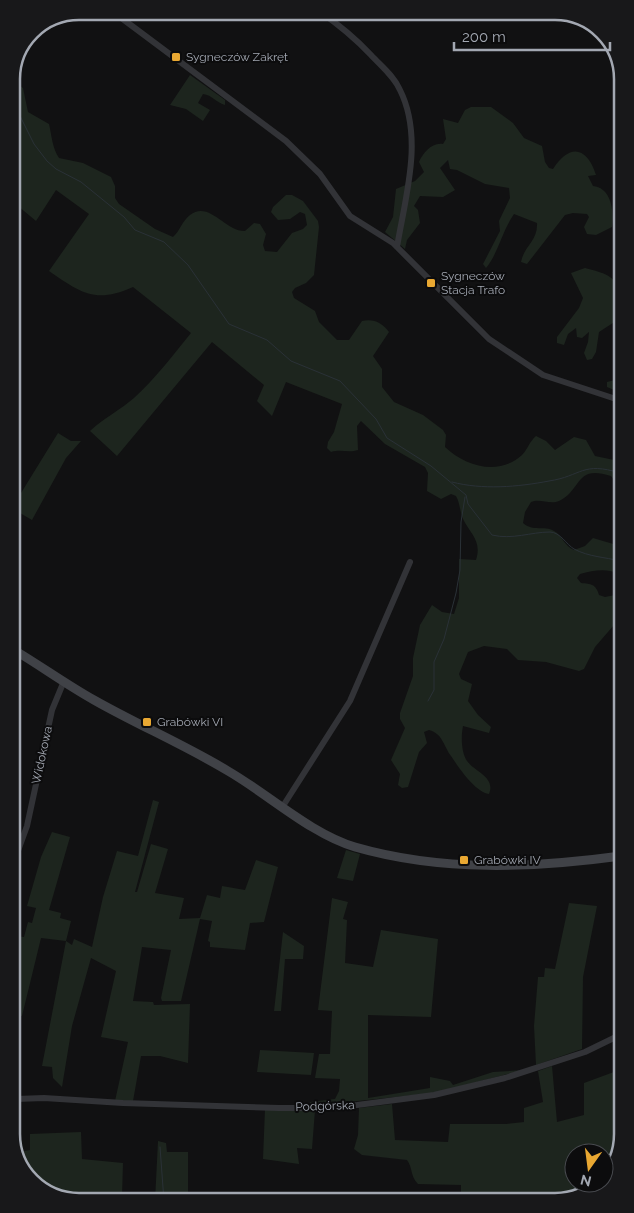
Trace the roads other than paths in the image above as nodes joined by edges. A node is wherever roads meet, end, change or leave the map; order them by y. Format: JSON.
{"nodes":[{"id":1,"x":124,"y":20,"type":"edge"},
{"id":2,"x":332,"y":20,"type":"edge"},
{"id":3,"x":397,"y":247,"type":"junction"},
{"id":4,"x":614,"y":398,"type":"edge"},
{"id":5,"x":410,"y":562,"type":"dead end"},
{"id":6,"x":20,"y":654,"type":"edge"},
{"id":7,"x":64,"y":681,"type":"junction"},
{"id":8,"x":283,"y":806,"type":"junction"},
{"id":9,"x":20,"y":845,"type":"edge"},
{"id":10,"x":614,"y":857,"type":"edge"},
{"id":11,"x":614,"y":1038,"type":"edge"},
{"id":12,"x":20,"y":1099,"type":"edge"}],
"edges":[{"from":1,"to":3,"type":"street"},
{"from":2,"to":3,"type":"street"},
{"from":3,"to":4,"type":"street"},
{"from":5,"to":8,"type":"street"},
{"from":6,"to":7,"type":"street"},
{"from":7,"to":8,"type":"street"},
{"from":7,"to":9,"type":"street","name":"Widokowa"},
{"from":8,"to":10,"type":"street"},
{"from":11,"to":12,"type":"street","name":"Podgórska"}]}
